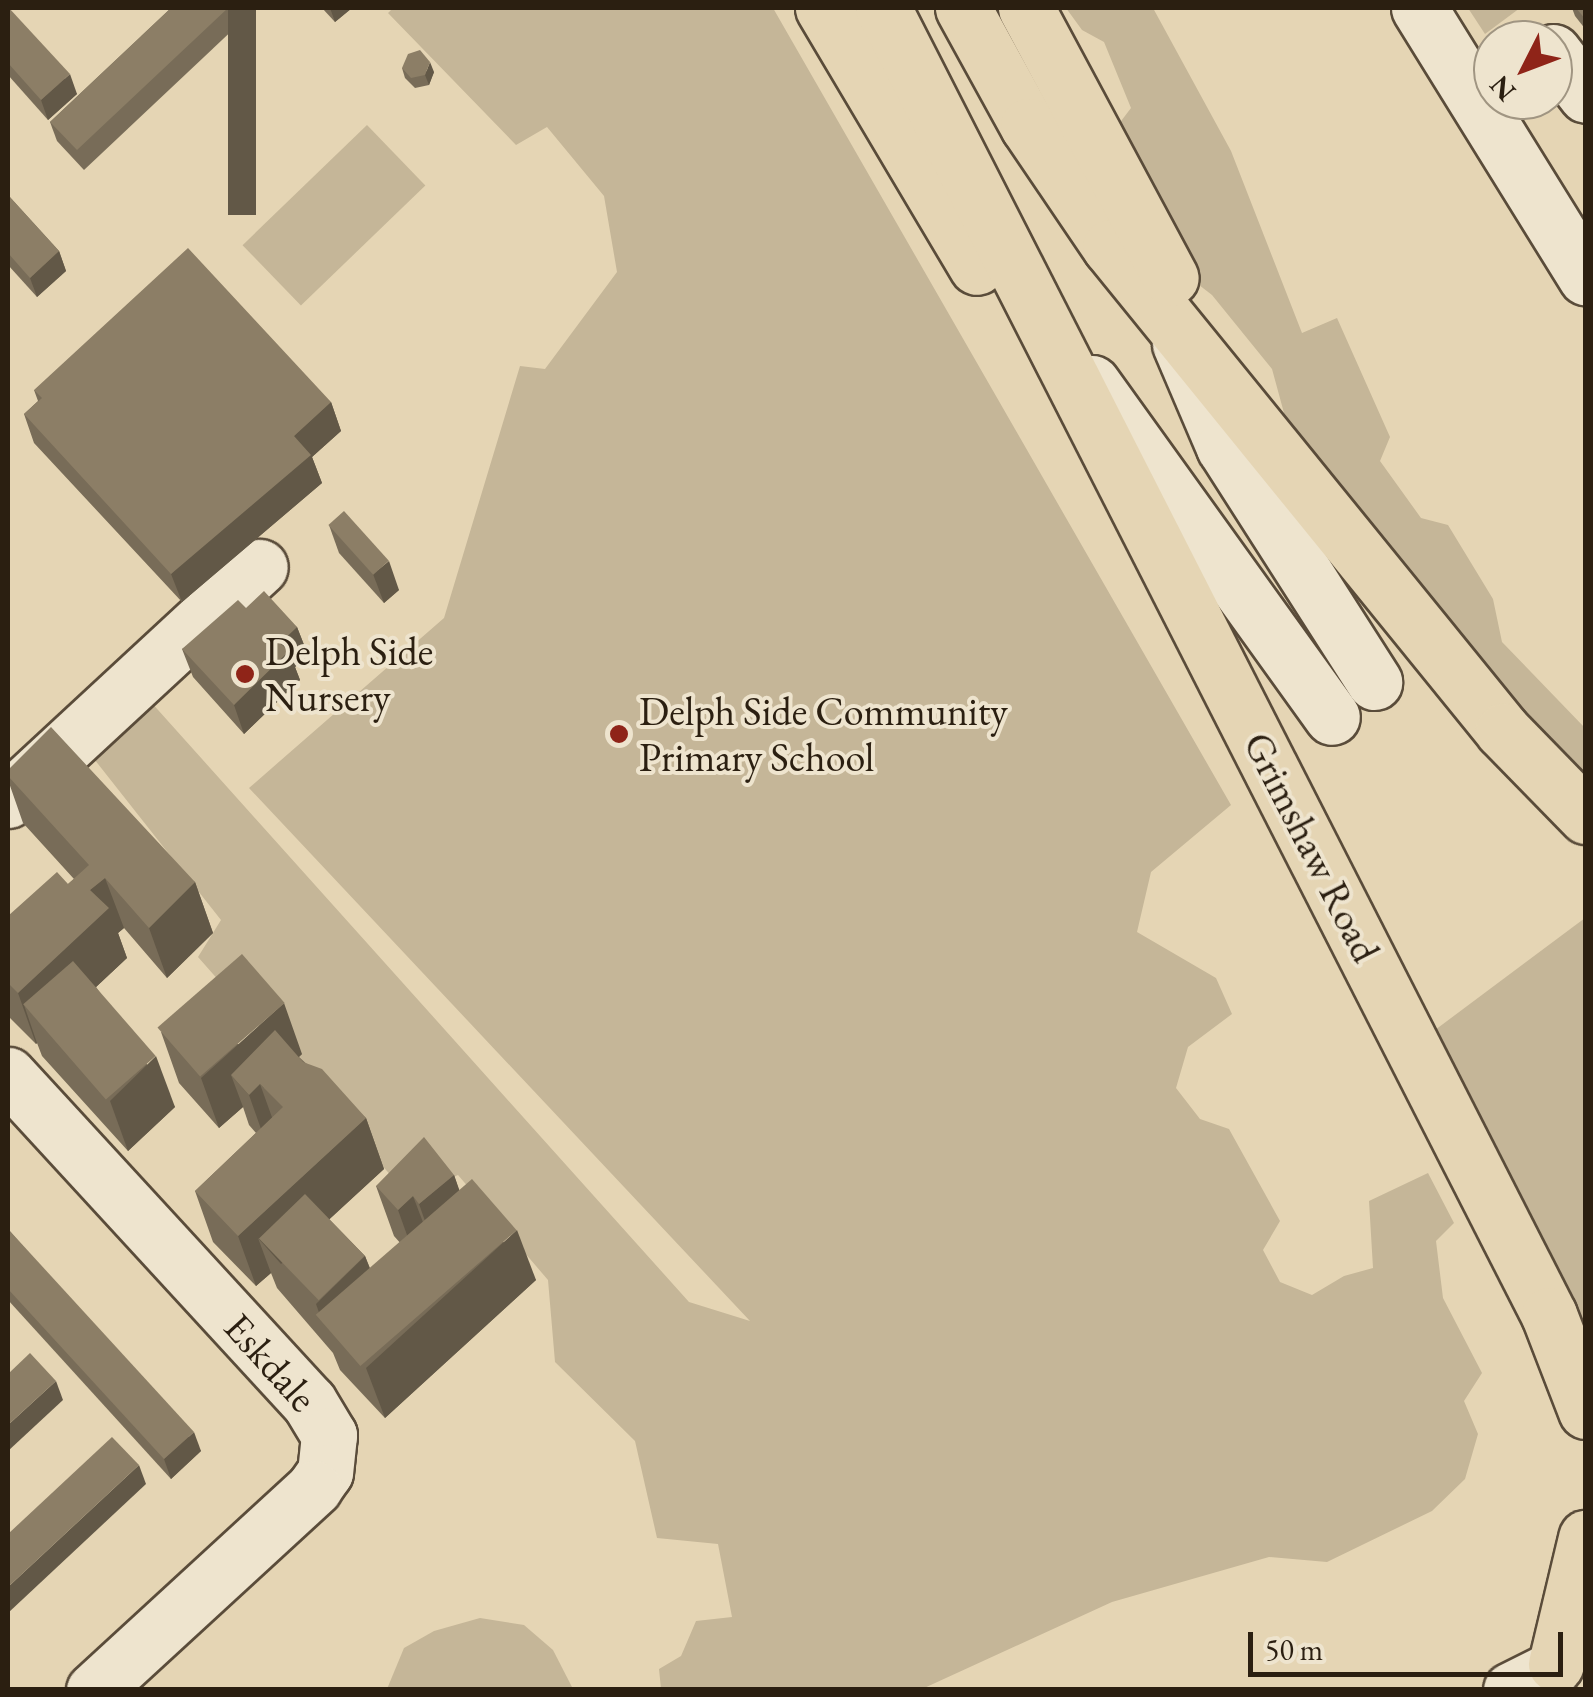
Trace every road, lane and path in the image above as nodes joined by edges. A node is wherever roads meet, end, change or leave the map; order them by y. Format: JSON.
{"nodes":[{"id":1,"x":822,"y":8,"type":"edge"},
{"id":2,"x":883,"y":8,"type":"edge"},
{"id":3,"x":963,"y":8,"type":"edge"},
{"id":4,"x":1026,"y":8,"type":"edge"},
{"id":5,"x":1419,"y":8,"type":"edge"},
{"id":6,"x":1586,"y":277,"type":"edge"},
{"id":7,"x":1025,"y":290,"type":"junction"},
{"id":8,"x":1173,"y":328,"type":"junction"},
{"id":9,"x":1267,"y":443,"type":"junction"},
{"id":10,"x":260,"y":567,"type":"dead end"},
{"id":11,"x":1374,"y":682,"type":"dead end"},
{"id":12,"x":1332,"y":718,"type":"dead end"},
{"id":13,"x":1261,"y":747,"type":"junction"},
{"id":14,"x":8,"y":800,"type":"edge"},
{"id":15,"x":1586,"y":816,"type":"edge"},
{"id":16,"x":8,"y":1075,"type":"edge"},
{"id":17,"x":1586,"y":1411,"type":"edge"},
{"id":18,"x":1586,"y":1538,"type":"edge"},
{"id":19,"x":1549,"y":1670,"type":"edge"},
{"id":20,"x":94,"y":1690,"type":"edge"}],
"edges":[{"from":1,"to":13,"type":"main road"},
{"from":2,"to":7,"type":"main road","name":"Grimshaw Road"},
{"from":3,"to":8,"type":"main road"},
{"from":4,"to":9,"type":"main road"},
{"from":5,"to":6,"type":"street"},
{"from":7,"to":12,"type":"street","name":"Grimshaw Road"},
{"from":7,"to":13,"type":"main road","name":"Grimshaw Road"},
{"from":8,"to":9,"type":"main road"},
{"from":8,"to":11,"type":"street"},
{"from":9,"to":15,"type":"main road"},
{"from":10,"to":14,"type":"street"},
{"from":13,"to":17,"type":"main road","name":"Grimshaw Road"},
{"from":16,"to":20,"type":"street","name":"Eskdale"},
{"from":18,"to":19,"type":"main road"}]}
